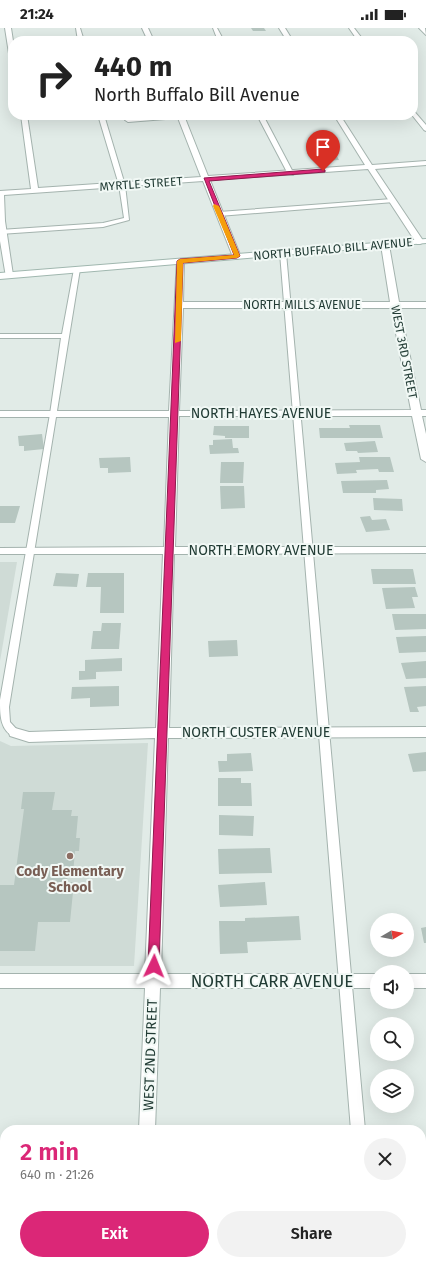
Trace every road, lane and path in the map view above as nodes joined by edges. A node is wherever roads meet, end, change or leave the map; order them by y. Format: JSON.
{"nodes":[{"id":1,"x":351,"y":28,"type":"edge"},
{"id":2,"x":422,"y":28,"type":"edge"},
{"id":3,"x":426,"y":33,"type":"edge"},
{"id":4,"x":357,"y":36,"type":"edge"},
{"id":5,"x":418,"y":119,"type":"edge"},
{"id":6,"x":25,"y":120,"type":"edge"},
{"id":7,"x":102,"y":120,"type":"edge"},
{"id":8,"x":182,"y":120,"type":"edge"},
{"id":9,"x":263,"y":120,"type":"edge"},
{"id":10,"x":340,"y":120,"type":"edge"},
{"id":11,"x":426,"y":129,"type":"edge"},
{"id":12,"x":426,"y":163,"type":"edge"},
{"id":13,"x":370,"y":167,"type":"junction"},
{"id":14,"x":291,"y":174,"type":"junction"},
{"id":15,"x":206,"y":179,"type":"junction"},
{"id":16,"x":122,"y":185,"type":"junction"},
{"id":17,"x":35,"y":190,"type":"junction"},
{"id":18,"x":0,"y":194,"type":"edge"},
{"id":19,"x":392,"y":200,"type":"junction"},
{"id":20,"x":219,"y":214,"type":"junction"},
{"id":21,"x":1,"y":232,"type":"edge"},
{"id":22,"x":423,"y":242,"type":"edge"},
{"id":23,"x":385,"y":245,"type":"junction"},
{"id":24,"x":283,"y":253,"type":"junction"},
{"id":25,"x":237,"y":256,"type":"junction"},
{"id":26,"x":180,"y":261,"type":"junction"},
{"id":27,"x":77,"y":269,"type":"junction"},
{"id":28,"x":9,"y":275,"type":"junction"},
{"id":29,"x":0,"y":276,"type":"edge"},
{"id":30,"x":178,"y":305,"type":"junction"},
{"id":31,"x":287,"y":305,"type":"junction"},
{"id":32,"x":394,"y":305,"type":"junction"},
{"id":33,"x":426,"y":305,"type":"edge"},
{"id":34,"x":0,"y":336,"type":"edge"},
{"id":35,"x":65,"y":336,"type":"junction"},
{"id":36,"x":174,"y":413,"type":"junction"},
{"id":37,"x":297,"y":413,"type":"junction"},
{"id":38,"x":421,"y":413,"type":"edge"},
{"id":39,"x":0,"y":414,"type":"edge"},
{"id":40,"x":54,"y":414,"type":"junction"},
{"id":41,"x":426,"y":459,"type":"edge"},
{"id":42,"x":169,"y":550,"type":"junction"},
{"id":43,"x":309,"y":550,"type":"junction"},
{"id":44,"x":426,"y":550,"type":"edge"},
{"id":45,"x":0,"y":551,"type":"edge"},
{"id":46,"x":30,"y":551,"type":"junction"},
{"id":47,"x":161,"y":732,"type":"junction"},
{"id":48,"x":324,"y":732,"type":"junction"},
{"id":49,"x":426,"y":732,"type":"edge"},
{"id":50,"x":15,"y":734,"type":"joint"},
{"id":51,"x":0,"y":981,"type":"edge"},
{"id":52,"x":153,"y":981,"type":"junction"},
{"id":53,"x":414,"y":981,"type":"edge"},
{"id":54,"x":426,"y":981,"type":"edge"},
{"id":55,"x":345,"y":982,"type":"junction"},
{"id":56,"x":370,"y":982,"type":"edge"},
{"id":57,"x":147,"y":1125,"type":"edge"},
{"id":58,"x":358,"y":1125,"type":"edge"}],
"edges":[{"from":1,"to":4,"type":"lane"},
{"from":2,"to":3,"type":"street"},
{"from":5,"to":11,"type":"lane"},
{"from":6,"to":17,"type":"street"},
{"from":7,"to":16,"type":"lane"},
{"from":8,"to":15,"type":"street"},
{"from":9,"to":14,"type":"lane"},
{"from":10,"to":13,"type":"street"},
{"from":12,"to":13,"type":"street","name":"MYRTLE STREET"},
{"from":13,"to":14,"type":"street","name":"MYRTLE STREET"},
{"from":13,"to":19,"type":"street"},
{"from":14,"to":15,"type":"street","name":"MYRTLE STREET"},
{"from":15,"to":16,"type":"street","name":"MYRTLE STREET"},
{"from":15,"to":20,"type":"street"},
{"from":16,"to":17,"type":"street","name":"MYRTLE STREET"},
{"from":16,"to":21,"type":"lane"},
{"from":17,"to":18,"type":"street","name":"MYRTLE STREET"},
{"from":18,"to":21,"type":"street"},
{"from":19,"to":20,"type":"lane"},
{"from":19,"to":22,"type":"street"},
{"from":20,"to":25,"type":"street"},
{"from":21,"to":28,"type":"street"},
{"from":22,"to":23,"type":"street","name":"NORTH BUFFALO BILL AVENUE"},
{"from":23,"to":24,"type":"street","name":"NORTH BUFFALO BILL AVENUE"},
{"from":23,"to":32,"type":"street","name":"WEST 3RD STREET"},
{"from":24,"to":25,"type":"street","name":"NORTH BUFFALO BILL AVENUE"},
{"from":24,"to":31,"type":"lane"},
{"from":25,"to":26,"type":"street","name":"NORTH BUFFALO BILL AVENUE"},
{"from":26,"to":27,"type":"street","name":"NORTH BUFFALO BILL AVENUE"},
{"from":26,"to":30,"type":"street","name":"WEST 2ND STREET"},
{"from":27,"to":28,"type":"street","name":"NORTH BUFFALO BILL AVENUE"},
{"from":27,"to":35,"type":"lane"},
{"from":28,"to":29,"type":"street","name":"NORTH BUFFALO BILL AVENUE"},
{"from":30,"to":31,"type":"street","name":"NORTH MILLS AVENUE"},
{"from":30,"to":36,"type":"street","name":"WEST 2ND STREET"},
{"from":31,"to":32,"type":"street","name":"NORTH MILLS AVENUE"},
{"from":31,"to":37,"type":"lane"},
{"from":32,"to":33,"type":"street","name":"NORTH MILLS AVENUE"},
{"from":32,"to":38,"type":"street","name":"WEST 3RD STREET"},
{"from":34,"to":35,"type":"lane"},
{"from":35,"to":40,"type":"lane"},
{"from":36,"to":37,"type":"street","name":"NORTH HAYES AVENUE"},
{"from":36,"to":40,"type":"street","name":"NORTH HAYES AVENUE"},
{"from":36,"to":42,"type":"street","name":"WEST 2ND STREET"},
{"from":37,"to":38,"type":"street","name":"NORTH HAYES AVENUE"},
{"from":37,"to":43,"type":"lane"},
{"from":38,"to":41,"type":"street","name":"WEST 3RD STREET"},
{"from":39,"to":40,"type":"street","name":"NORTH HAYES AVENUE"},
{"from":40,"to":46,"type":"lane"},
{"from":42,"to":43,"type":"street","name":"NORTH EMORY AVENUE"},
{"from":42,"to":46,"type":"street","name":"NORTH EMORY AVENUE"},
{"from":42,"to":47,"type":"street","name":"WEST 2ND STREET"},
{"from":43,"to":44,"type":"street","name":"NORTH EMORY AVENUE"},
{"from":43,"to":48,"type":"lane"},
{"from":45,"to":46,"type":"street","name":"NORTH EMORY AVENUE"},
{"from":46,"to":50,"type":"lane"},
{"from":47,"to":48,"type":"street","name":"NORTH CUSTER AVENUE"},
{"from":47,"to":50,"type":"street","name":"NORTH CUSTER AVENUE"},
{"from":47,"to":52,"type":"street","name":"WEST 2ND STREET"},
{"from":48,"to":49,"type":"street","name":"NORTH CUSTER AVENUE"},
{"from":48,"to":55,"type":"lane"},
{"from":51,"to":52,"type":"street","name":"NORTH CARR AVENUE"},
{"from":52,"to":55,"type":"street","name":"NORTH CARR AVENUE"},
{"from":52,"to":57,"type":"street","name":"WEST 2ND STREET"},
{"from":53,"to":54,"type":"street"},
{"from":55,"to":56,"type":"street","name":"NORTH CARR AVENUE"},
{"from":55,"to":58,"type":"lane"}]}
